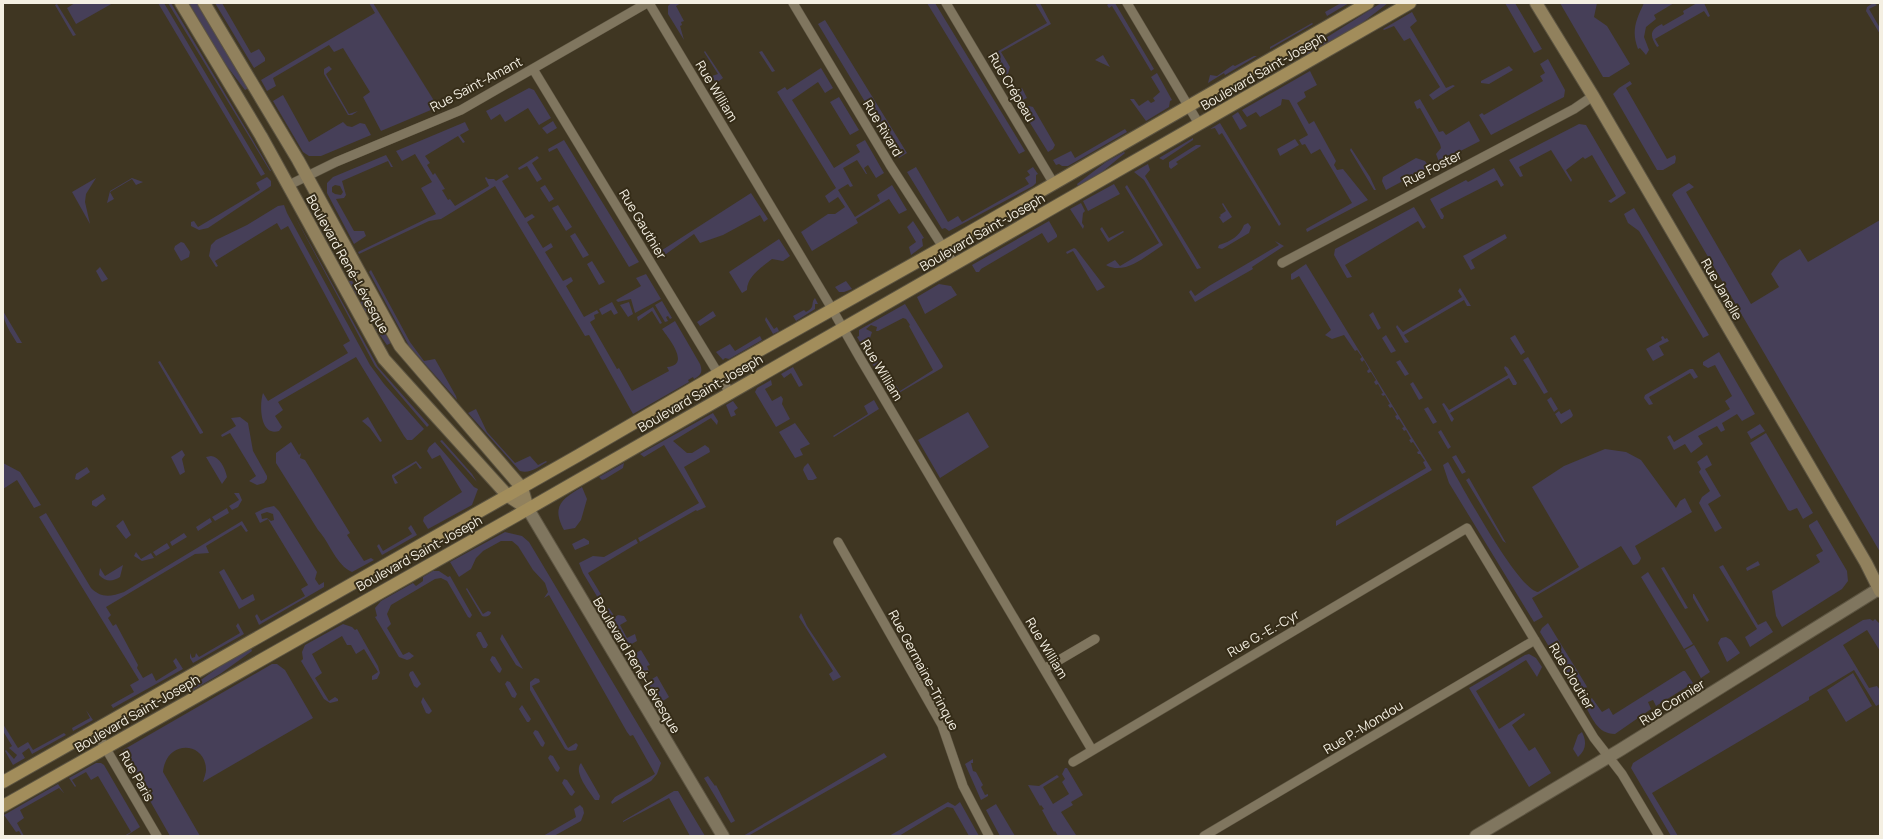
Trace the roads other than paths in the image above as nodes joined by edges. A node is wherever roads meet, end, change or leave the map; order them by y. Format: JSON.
{"nodes":[{"id":1,"x":181,"y":3,"type":"edge"},
{"id":2,"x":204,"y":3,"type":"edge"},
{"id":3,"x":648,"y":3,"type":"edge"},
{"id":4,"x":793,"y":3,"type":"edge"},
{"id":5,"x":946,"y":3,"type":"edge"},
{"id":6,"x":1127,"y":3,"type":"edge"},
{"id":7,"x":1368,"y":3,"type":"edge"},
{"id":8,"x":1410,"y":3,"type":"edge"},
{"id":9,"x":1536,"y":3,"type":"edge"},
{"id":10,"x":533,"y":69,"type":"junction"},
{"id":11,"x":1593,"y":96,"type":"junction"},
{"id":12,"x":1189,"y":106,"type":"junction"},
{"id":13,"x":1199,"y":124,"type":"junction"},
{"id":14,"x":307,"y":176,"type":"junction"},
{"id":15,"x":1054,"y":184,"type":"junction"},
{"id":16,"x":289,"y":185,"type":"junction"},
{"id":17,"x":942,"y":248,"type":"junction"},
{"id":18,"x":1282,"y":263,"type":"dead end"},
{"id":19,"x":954,"y":264,"type":"junction"},
{"id":20,"x":833,"y":310,"type":"junction"},
{"id":21,"x":842,"y":329,"type":"junction"},
{"id":22,"x":719,"y":374,"type":"junction"},
{"id":23,"x":730,"y":393,"type":"junction"},
{"id":24,"x":522,"y":488,"type":"junction"},
{"id":25,"x":508,"y":496,"type":"junction"},
{"id":26,"x":528,"y":508,"type":"junction"},
{"id":27,"x":1467,"y":528,"type":"joint"},
{"id":28,"x":838,"y":542,"type":"dead end"},
{"id":29,"x":1880,"y":589,"type":"edge"},
{"id":30,"x":1094,"y":639,"type":"dead end"},
{"id":31,"x":1535,"y":640,"type":"junction"},
{"id":32,"x":1044,"y":669,"type":"junction"},
{"id":33,"x":95,"y":730,"type":"junction"},
{"id":34,"x":105,"y":747,"type":"junction"},
{"id":35,"x":1092,"y":750,"type":"junction"},
{"id":36,"x":1610,"y":756,"type":"junction"},
{"id":37,"x":1073,"y":762,"type":"dead end"},
{"id":38,"x":3,"y":782,"type":"edge"},
{"id":39,"x":3,"y":806,"type":"edge"},
{"id":40,"x":157,"y":836,"type":"edge"},
{"id":41,"x":723,"y":836,"type":"edge"},
{"id":42,"x":989,"y":836,"type":"edge"},
{"id":43,"x":1204,"y":836,"type":"edge"},
{"id":44,"x":1476,"y":836,"type":"edge"},
{"id":45,"x":1659,"y":836,"type":"edge"}],
"edges":[{"from":1,"to":16,"type":"main road","name":"Boulevard René-Lévesque"},
{"from":2,"to":14,"type":"main road","name":"Boulevard René-Lévesque"},
{"from":3,"to":10,"type":"street","name":"Rue Saint-Amant"},
{"from":3,"to":20,"type":"street","name":"Rue William"},
{"from":4,"to":17,"type":"street","name":"Rue Rivard"},
{"from":5,"to":15,"type":"street","name":"Rue Crépeau"},
{"from":6,"to":12,"type":"street"},
{"from":7,"to":12,"type":"main road","name":"Boulevard Saint-Joseph"},
{"from":8,"to":13,"type":"main road","name":"Boulevard Saint-Joseph"},
{"from":9,"to":11,"type":"main road","name":"Rue Janelle"},
{"from":10,"to":14,"type":"street","name":"Rue Saint-Amant"},
{"from":10,"to":22,"type":"street","name":"Rue Gauthier"},
{"from":11,"to":18,"type":"street","name":"Rue Foster"},
{"from":11,"to":29,"type":"main road","name":"Rue Janelle"},
{"from":12,"to":13,"type":"street"},
{"from":12,"to":15,"type":"main road","name":"Boulevard Saint-Joseph"},
{"from":13,"to":19,"type":"main road","name":"Boulevard Saint-Joseph"},
{"from":14,"to":16,"type":"street","name":"Rue Saint-Amant"},
{"from":14,"to":24,"type":"main road","name":"Boulevard René-Lévesque"},
{"from":15,"to":17,"type":"main road","name":"Boulevard Saint-Joseph"},
{"from":16,"to":25,"type":"main road","name":"Boulevard René-Lévesque"},
{"from":17,"to":19,"type":"street","name":"Rue Rivard"},
{"from":17,"to":20,"type":"main road","name":"Boulevard Saint-Joseph"},
{"from":19,"to":21,"type":"main road","name":"Boulevard Saint-Joseph"},
{"from":20,"to":21,"type":"street","name":"Rue William"},
{"from":20,"to":22,"type":"main road","name":"Boulevard Saint-Joseph"},
{"from":21,"to":23,"type":"main road","name":"Boulevard Saint-Joseph"},
{"from":21,"to":32,"type":"street","name":"Rue William"},
{"from":22,"to":23,"type":"street","name":"Rue Gauthier"},
{"from":22,"to":24,"type":"main road","name":"Boulevard Saint-Joseph"},
{"from":23,"to":26,"type":"main road","name":"Boulevard Saint-Joseph"},
{"from":24,"to":25,"type":"main road","name":"Boulevard Saint-Joseph"},
{"from":24,"to":26,"type":"main road","name":"Boulevard René-Lévesque"},
{"from":25,"to":26,"type":"main road","name":"Boulevard René-Lévesque"},
{"from":25,"to":33,"type":"main road","name":"Boulevard Saint-Joseph"},
{"from":26,"to":34,"type":"main road","name":"Boulevard Saint-Joseph"},
{"from":26,"to":41,"type":"street","name":"Boulevard René-Lévesque"},
{"from":27,"to":31,"type":"street","name":"Rue Cloutier"},
{"from":27,"to":35,"type":"street","name":"Rue G.-E.-Cyr"},
{"from":28,"to":42,"type":"street","name":"Rue Germaine-Trinque"},
{"from":29,"to":36,"type":"street","name":"Rue Cormier"},
{"from":30,"to":32,"type":"street"},
{"from":31,"to":36,"type":"street","name":"Rue Cloutier"},
{"from":31,"to":43,"type":"street","name":"Rue P.-Mondou"},
{"from":32,"to":35,"type":"street","name":"Rue William"},
{"from":33,"to":34,"type":"street","name":"Rue Paris"},
{"from":33,"to":38,"type":"main road","name":"Boulevard Saint-Joseph"},
{"from":34,"to":39,"type":"main road","name":"Boulevard Saint-Joseph"},
{"from":34,"to":40,"type":"street","name":"Rue Paris"},
{"from":35,"to":37,"type":"street","name":"Rue G.-E.-Cyr"},
{"from":36,"to":44,"type":"street","name":"Rue Cormier"},
{"from":36,"to":45,"type":"street","name":"Rue Cloutier"}]}
